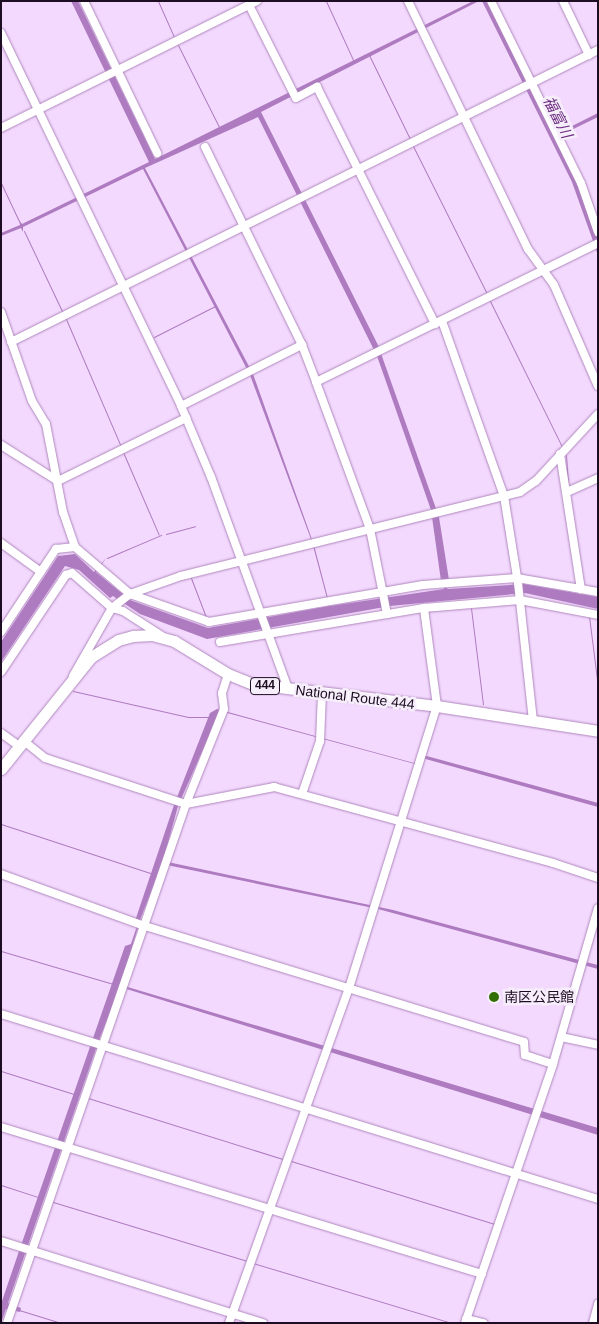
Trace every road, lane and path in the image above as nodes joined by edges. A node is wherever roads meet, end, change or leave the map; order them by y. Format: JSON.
{"nodes":[{"id":1,"x":84,"y":1,"type":"edge"},
{"id":2,"x":408,"y":1,"type":"edge"},
{"id":3,"x":491,"y":1,"type":"edge"},
{"id":4,"x":563,"y":1,"type":"edge"},
{"id":5,"x":252,"y":3,"type":"edge"},
{"id":6,"x":1,"y":33,"type":"edge"},
{"id":7,"x":598,"y":50,"type":"edge"},
{"id":8,"x":589,"y":55,"type":"junction"},
{"id":9,"x":112,"y":73,"type":"junction"},
{"id":10,"x":528,"y":85,"type":"junction"},
{"id":11,"x":38,"y":110,"type":"junction"},
{"id":12,"x":464,"y":116,"type":"junction"},
{"id":13,"x":1,"y":128,"type":"edge"},
{"id":14,"x":205,"y":146,"type":"dead end"},
{"id":15,"x":157,"y":152,"type":"dead end"},
{"id":16,"x":360,"y":169,"type":"junction"},
{"id":17,"x":244,"y":227,"type":"junction"},
{"id":18,"x":598,"y":232,"type":"edge"},
{"id":19,"x":596,"y":244,"type":"edge"},
{"id":20,"x":546,"y":270,"type":"junction"},
{"id":21,"x":125,"y":286,"type":"junction"},
{"id":22,"x":1,"y":312,"type":"edge"},
{"id":23,"x":438,"y":322,"type":"junction"},
{"id":24,"x":12,"y":342,"type":"junction"},
{"id":25,"x":302,"y":345,"type":"junction"},
{"id":26,"x":316,"y":382,"type":"junction"},
{"id":27,"x":598,"y":386,"type":"edge"},
{"id":28,"x":181,"y":406,"type":"junction"},
{"id":29,"x":598,"y":414,"type":"edge"},
{"id":30,"x":186,"y":418,"type":"junction"},
{"id":31,"x":1,"y":445,"type":"edge"},
{"id":32,"x":560,"y":454,"type":"junction"},
{"id":33,"x":598,"y":478,"type":"edge"},
{"id":34,"x":58,"y":481,"type":"junction"},
{"id":35,"x":567,"y":492,"type":"junction"},
{"id":36,"x":504,"y":496,"type":"junction"},
{"id":37,"x":370,"y":529,"type":"junction"},
{"id":38,"x":1,"y":543,"type":"edge"},
{"id":39,"x":75,"y":547,"type":"junction"},
{"id":40,"x":242,"y":562,"type":"junction"},
{"id":41,"x":42,"y":569,"type":"junction"},
{"id":42,"x":518,"y":581,"type":"junction"},
{"id":43,"x":581,"y":589,"type":"junction"},
{"id":44,"x":598,"y":592,"type":"edge"},
{"id":45,"x":130,"y":594,"type":"junction"},
{"id":46,"x":383,"y":595,"type":"junction"},
{"id":47,"x":520,"y":597,"type":"junction"},
{"id":48,"x":114,"y":606,"type":"junction"},
{"id":49,"x":424,"y":608,"type":"junction"},
{"id":50,"x":386,"y":611,"type":"junction"},
{"id":51,"x":262,"y":615,"type":"junction"},
{"id":52,"x":598,"y":615,"type":"edge"},
{"id":53,"x":1,"y":632,"type":"edge"},
{"id":54,"x":268,"y":633,"type":"junction"},
{"id":55,"x":162,"y":636,"type":"junction"},
{"id":56,"x":220,"y":642,"type":"dead end"},
{"id":57,"x":1,"y":672,"type":"edge"},
{"id":58,"x":228,"y":674,"type":"junction"},
{"id":59,"x":71,"y":680,"type":"junction"},
{"id":60,"x":288,"y":689,"type":"junction"},
{"id":61,"x":322,"y":693,"type":"junction"},
{"id":62,"x":437,"y":706,"type":"junction"},
{"id":63,"x":533,"y":720,"type":"junction"},
{"id":64,"x":598,"y":731,"type":"edge"},
{"id":65,"x":1,"y":733,"type":"edge"},
{"id":66,"x":22,"y":744,"type":"junction"},
{"id":67,"x":1,"y":769,"type":"edge"},
{"id":68,"x":302,"y":794,"type":"junction"},
{"id":69,"x":181,"y":803,"type":"junction"},
{"id":70,"x":400,"y":821,"type":"junction"},
{"id":71,"x":1,"y":874,"type":"edge"},
{"id":72,"x":598,"y":878,"type":"edge"},
{"id":73,"x":598,"y":908,"type":"edge"},
{"id":74,"x":141,"y":924,"type":"junction"},
{"id":75,"x":350,"y":988,"type":"junction"},
{"id":76,"x":1,"y":1014,"type":"edge"},
{"id":77,"x":561,"y":1036,"type":"junction"},
{"id":78,"x":98,"y":1044,"type":"junction"},
{"id":79,"x":598,"y":1045,"type":"edge"},
{"id":80,"x":553,"y":1064,"type":"junction"},
{"id":81,"x":305,"y":1109,"type":"junction"},
{"id":82,"x":1,"y":1127,"type":"edge"},
{"id":83,"x":63,"y":1145,"type":"junction"},
{"id":84,"x":518,"y":1174,"type":"junction"},
{"id":85,"x":598,"y":1199,"type":"edge"},
{"id":86,"x":269,"y":1210,"type":"junction"},
{"id":87,"x":1,"y":1241,"type":"edge"},
{"id":88,"x":27,"y":1249,"type":"junction"},
{"id":89,"x":482,"y":1274,"type":"junction"},
{"id":90,"x":598,"y":1304,"type":"edge"},
{"id":91,"x":232,"y":1313,"type":"junction"},
{"id":92,"x":466,"y":1321,"type":"edge"},
{"id":93,"x":7,"y":1323,"type":"edge"},
{"id":94,"x":229,"y":1323,"type":"edge"},
{"id":95,"x":263,"y":1323,"type":"edge"},
{"id":96,"x":484,"y":1323,"type":"edge"},
{"id":97,"x":593,"y":1323,"type":"edge"}],
"edges":[{"from":1,"to":9,"type":"street"},
{"from":2,"to":12,"type":"street"},
{"from":3,"to":10,"type":"street"},
{"from":4,"to":8,"type":"street"},
{"from":5,"to":9,"type":"street"},
{"from":5,"to":16,"type":"street"},
{"from":6,"to":11,"type":"street"},
{"from":7,"to":8,"type":"street"},
{"from":8,"to":10,"type":"street"},
{"from":9,"to":11,"type":"street"},
{"from":9,"to":15,"type":"street"},
{"from":10,"to":12,"type":"street"},
{"from":10,"to":18,"type":"street"},
{"from":11,"to":13,"type":"street"},
{"from":11,"to":21,"type":"street"},
{"from":12,"to":16,"type":"street"},
{"from":12,"to":20,"type":"street"},
{"from":14,"to":17,"type":"street"},
{"from":16,"to":17,"type":"street"},
{"from":16,"to":23,"type":"street"},
{"from":17,"to":21,"type":"street"},
{"from":17,"to":25,"type":"street"},
{"from":19,"to":20,"type":"street"},
{"from":20,"to":23,"type":"street"},
{"from":20,"to":27,"type":"street"},
{"from":21,"to":24,"type":"street"},
{"from":21,"to":28,"type":"street"},
{"from":22,"to":24,"type":"street"},
{"from":23,"to":26,"type":"street"},
{"from":23,"to":36,"type":"street"},
{"from":24,"to":34,"type":"street"},
{"from":25,"to":26,"type":"street"},
{"from":25,"to":28,"type":"street"},
{"from":26,"to":37,"type":"street"},
{"from":28,"to":30,"type":"street"},
{"from":29,"to":32,"type":"street"},
{"from":30,"to":34,"type":"street"},
{"from":30,"to":40,"type":"street"},
{"from":31,"to":34,"type":"street"},
{"from":32,"to":35,"type":"street"},
{"from":32,"to":36,"type":"street"},
{"from":33,"to":35,"type":"street"},
{"from":34,"to":39,"type":"street"},
{"from":35,"to":43,"type":"street"},
{"from":36,"to":37,"type":"street"},
{"from":36,"to":42,"type":"street"},
{"from":37,"to":40,"type":"street"},
{"from":37,"to":46,"type":"street"},
{"from":38,"to":41,"type":"street"},
{"from":39,"to":41,"type":"street"},
{"from":39,"to":45,"type":"street"},
{"from":40,"to":45,"type":"street"},
{"from":40,"to":51,"type":"street"},
{"from":41,"to":53,"type":"street"},
{"from":42,"to":43,"type":"street"},
{"from":42,"to":46,"type":"street"},
{"from":42,"to":47,"type":"street"},
{"from":43,"to":44,"type":"street"},
{"from":45,"to":48,"type":"street"},
{"from":45,"to":51,"type":"street"},
{"from":46,"to":50,"type":"street"},
{"from":46,"to":51,"type":"street"},
{"from":47,"to":49,"type":"street"},
{"from":47,"to":52,"type":"street"},
{"from":47,"to":63,"type":"street"},
{"from":48,"to":55,"type":"street"},
{"from":48,"to":57,"type":"street"},
{"from":48,"to":59,"type":"street"},
{"from":49,"to":50,"type":"street"},
{"from":49,"to":62,"type":"street"},
{"from":50,"to":54,"type":"street"},
{"from":51,"to":54,"type":"street"},
{"from":54,"to":56,"type":"street"},
{"from":54,"to":60,"type":"street"},
{"from":55,"to":58,"type":"highway","name":"National Route 444","number":"444"},
{"from":55,"to":59,"type":"highway","name":"National Route 444","number":"444"},
{"from":58,"to":60,"type":"highway","name":"National Route 444","number":"444"},
{"from":58,"to":69,"type":"street"},
{"from":59,"to":66,"type":"highway","name":"National Route 444","number":"444"},
{"from":60,"to":61,"type":"highway","name":"National Route 444","number":"444"},
{"from":61,"to":62,"type":"highway","name":"National Route 444","number":"444"},
{"from":61,"to":68,"type":"street"},
{"from":62,"to":63,"type":"highway","name":"National Route 444","number":"444"},
{"from":62,"to":70,"type":"street"},
{"from":63,"to":64,"type":"highway","name":"National Route 444","number":"444"},
{"from":65,"to":66,"type":"street"},
{"from":66,"to":67,"type":"highway","name":"National Route 444","number":"444"},
{"from":66,"to":69,"type":"street"},
{"from":68,"to":69,"type":"street"},
{"from":68,"to":70,"type":"street"},
{"from":69,"to":74,"type":"street"},
{"from":70,"to":72,"type":"street"},
{"from":70,"to":75,"type":"street"},
{"from":71,"to":74,"type":"street"},
{"from":73,"to":77,"type":"street"},
{"from":74,"to":75,"type":"street"},
{"from":74,"to":78,"type":"street"},
{"from":75,"to":80,"type":"street"},
{"from":75,"to":81,"type":"street"},
{"from":76,"to":78,"type":"street"},
{"from":77,"to":79,"type":"street"},
{"from":77,"to":80,"type":"street"},
{"from":78,"to":81,"type":"street"},
{"from":78,"to":83,"type":"street"},
{"from":80,"to":84,"type":"street"},
{"from":81,"to":84,"type":"street"},
{"from":81,"to":86,"type":"street"},
{"from":82,"to":83,"type":"street"},
{"from":83,"to":86,"type":"street"},
{"from":83,"to":88,"type":"street"},
{"from":84,"to":85,"type":"street"},
{"from":84,"to":89,"type":"street"},
{"from":86,"to":89,"type":"street"},
{"from":86,"to":91,"type":"street"},
{"from":87,"to":88,"type":"street"},
{"from":88,"to":91,"type":"street"},
{"from":88,"to":93,"type":"street"},
{"from":89,"to":92,"type":"street"},
{"from":90,"to":97,"type":"street"},
{"from":91,"to":94,"type":"street"},
{"from":91,"to":95,"type":"street"},
{"from":92,"to":96,"type":"street"}]}
